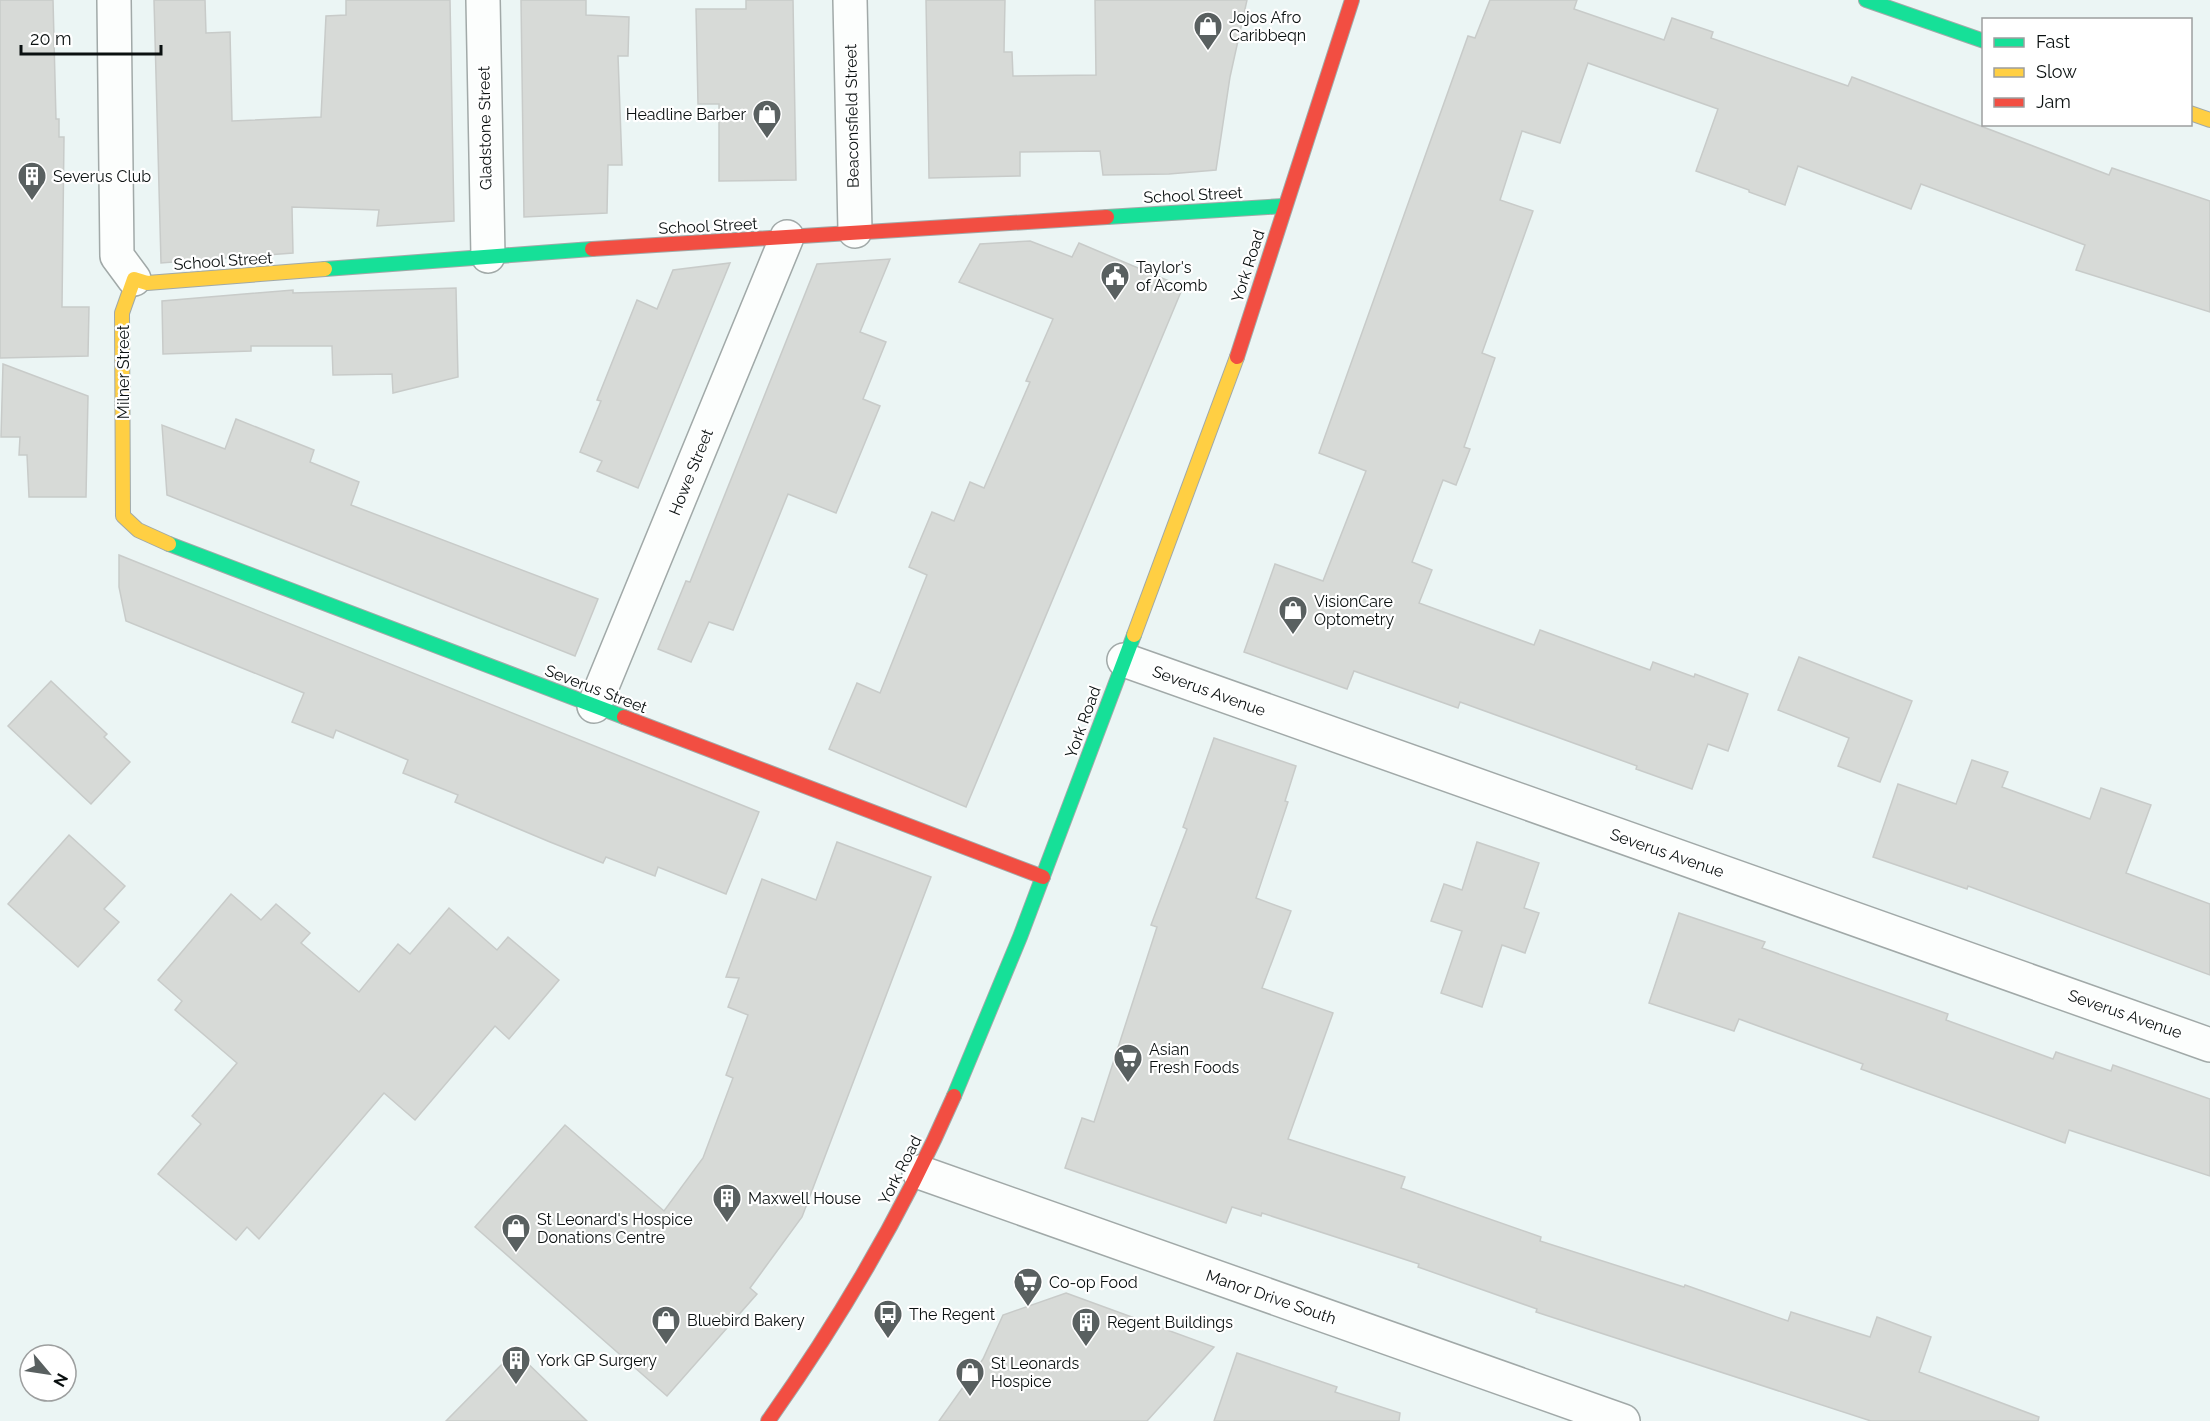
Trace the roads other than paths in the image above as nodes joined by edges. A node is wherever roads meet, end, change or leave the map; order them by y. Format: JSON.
{"nodes":[{"id":1,"x":114,"y":0,"type":"edge"},
{"id":2,"x":483,"y":0,"type":"edge"},
{"id":3,"x":850,"y":0,"type":"edge"},
{"id":4,"x":1352,"y":0,"type":"edge"},
{"id":5,"x":1866,"y":0,"type":"edge"},
{"id":6,"x":1982,"y":41,"type":"edge"},
{"id":7,"x":2192,"y":114,"type":"edge"},
{"id":8,"x":2210,"y":120,"type":"edge"},
{"id":9,"x":1284,"y":206,"type":"junction"},
{"id":10,"x":855,"y":231,"type":"junction"},
{"id":11,"x":787,"y":237,"type":"junction"},
{"id":12,"x":488,"y":256,"type":"junction"},
{"id":13,"x":134,"y":279,"type":"junction"},
{"id":14,"x":138,"y":530,"type":"joint"},
{"id":15,"x":1124,"y":660,"type":"junction"},
{"id":16,"x":594,"y":706,"type":"junction"},
{"id":17,"x":1043,"y":877,"type":"junction"},
{"id":18,"x":2210,"y":1045,"type":"edge"},
{"id":19,"x":920,"y":1172,"type":"junction"},
{"id":20,"x":768,"y":1421,"type":"edge"},
{"id":21,"x":1623,"y":1421,"type":"edge"}],
"edges":[{"from":1,"to":13,"type":"street"},
{"from":2,"to":12,"type":"street","name":"Gladstone Street"},
{"from":3,"to":10,"type":"street","name":"Beaconsfield Street"},
{"from":4,"to":9,"type":"street","name":"York Road"},
{"from":5,"to":6,"type":"street"},
{"from":7,"to":8,"type":"street"},
{"from":9,"to":10,"type":"street","name":"School Street"},
{"from":9,"to":15,"type":"street","name":"York Road"},
{"from":10,"to":11,"type":"street","name":"School Street"},
{"from":11,"to":12,"type":"street","name":"School Street"},
{"from":11,"to":16,"type":"street","name":"Howe Street"},
{"from":12,"to":13,"type":"street","name":"School Street"},
{"from":13,"to":14,"type":"street","name":"Milner Street"},
{"from":14,"to":16,"type":"street","name":"Severus Street"},
{"from":15,"to":17,"type":"street","name":"York Road"},
{"from":15,"to":18,"type":"street","name":"Severus Avenue"},
{"from":16,"to":17,"type":"street","name":"Severus Street"},
{"from":17,"to":19,"type":"street","name":"York Road"},
{"from":19,"to":20,"type":"street","name":"York Road"},
{"from":19,"to":21,"type":"street","name":"Manor Drive South"}]}
